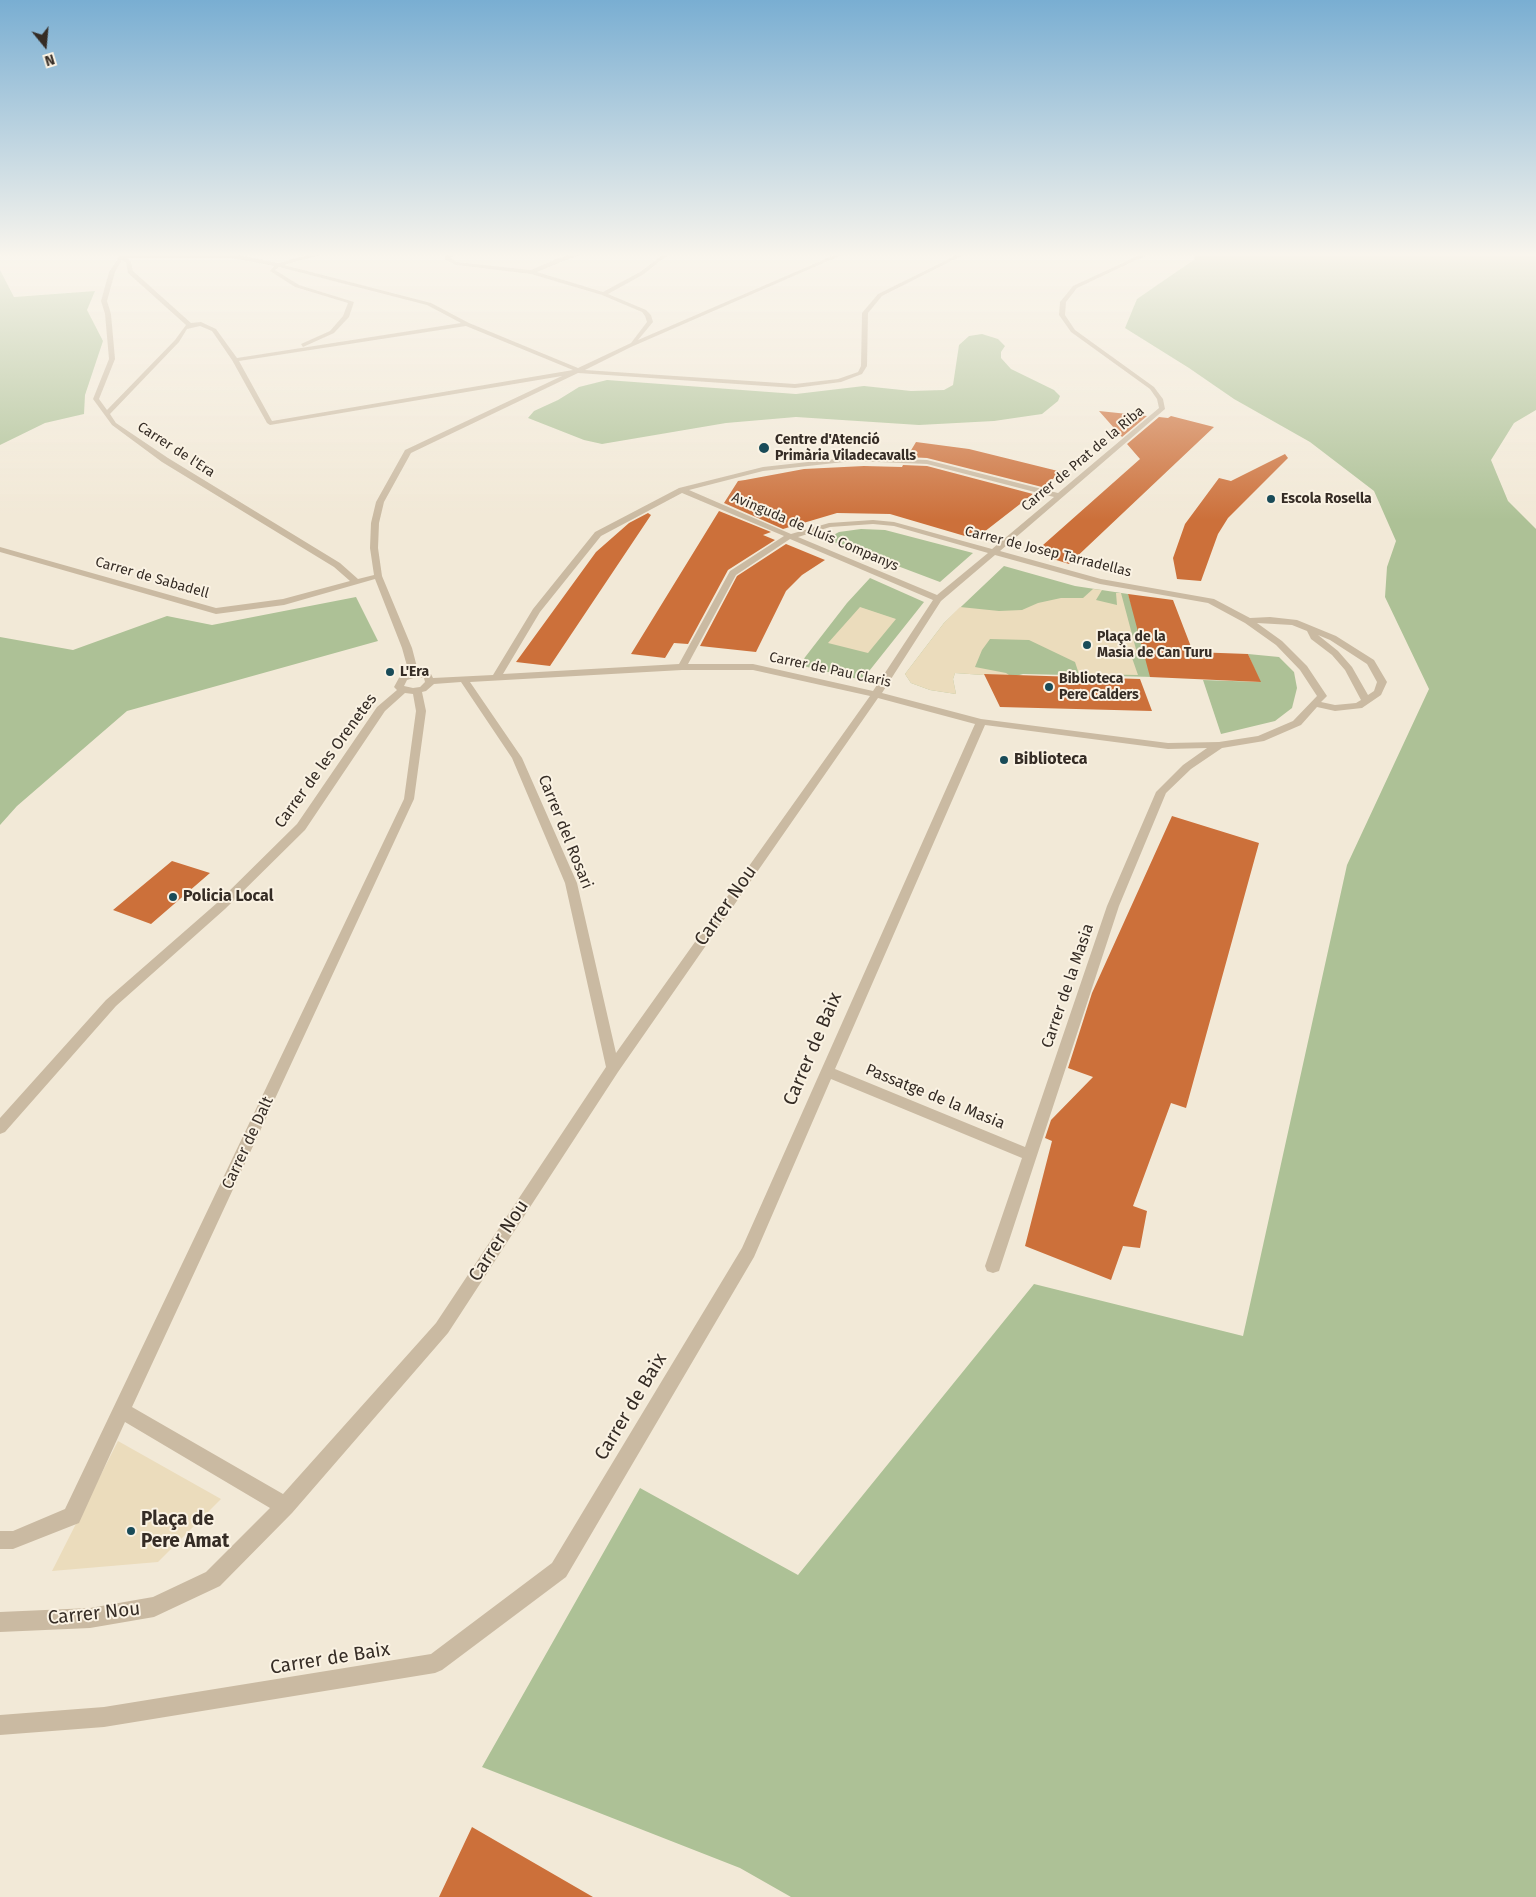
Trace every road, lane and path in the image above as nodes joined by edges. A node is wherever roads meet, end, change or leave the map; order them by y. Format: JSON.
{"nodes":[{"id":1,"x":110,"y":343,"type":"edge"},
{"id":2,"x":177,"y":343,"type":"edge"},
{"id":3,"x":222,"y":343,"type":"edge"},
{"id":4,"x":308,"y":343,"type":"edge"},
{"id":5,"x":348,"y":343,"type":"edge"},
{"id":6,"x":512,"y":343,"type":"edge"},
{"id":7,"x":632,"y":343,"type":"edge"},
{"id":8,"x":637,"y":343,"type":"edge"},
{"id":9,"x":864,"y":343,"type":"edge"},
{"id":10,"x":1089,"y":343,"type":"edge"},
{"id":11,"x":629,"y":346,"type":"junction"},
{"id":12,"x":287,"y":352,"type":"junction"},
{"id":13,"x":235,"y":360,"type":"junction"},
{"id":14,"x":578,"y":370,"type":"junction"},
{"id":15,"x":107,"y":414,"type":"junction"},
{"id":16,"x":682,"y":490,"type":"junction"},
{"id":17,"x":1059,"y":496,"type":"junction"},
{"id":18,"x":788,"y":537,"type":"junction"},
{"id":19,"x":0,"y":549,"type":"edge"},
{"id":20,"x":993,"y":553,"type":"junction"},
{"id":21,"x":378,"y":576,"type":"junction"},
{"id":22,"x":356,"y":582,"type":"junction"},
{"id":23,"x":938,"y":599,"type":"junction"},
{"id":24,"x":1248,"y":621,"type":"junction"},
{"id":25,"x":1310,"y":628,"type":"junction"},
{"id":26,"x":682,"y":667,"type":"junction"},
{"id":27,"x":414,"y":675,"type":"junction"},
{"id":28,"x":496,"y":678,"type":"junction"},
{"id":29,"x":465,"y":680,"type":"junction"},
{"id":30,"x":431,"y":681,"type":"junction"},
{"id":31,"x":403,"y":690,"type":"junction"},
{"id":32,"x":417,"y":691,"type":"junction"},
{"id":33,"x":876,"y":694,"type":"junction"},
{"id":34,"x":1367,"y":701,"type":"junction"},
{"id":35,"x":1314,"y":704,"type":"junction"},
{"id":36,"x":981,"y":722,"type":"junction"},
{"id":37,"x":1219,"y":745,"type":"junction"},
{"id":38,"x":613,"y":1068,"type":"junction"},
{"id":39,"x":826,"y":1072,"type":"junction"},
{"id":40,"x":0,"y":1128,"type":"edge"},
{"id":41,"x":1030,"y":1155,"type":"junction"},
{"id":42,"x":993,"y":1266,"type":"dead end"},
{"id":43,"x":123,"y":1411,"type":"junction"},
{"id":44,"x":285,"y":1506,"type":"junction"},
{"id":45,"x":0,"y":1540,"type":"edge"},
{"id":46,"x":0,"y":1622,"type":"edge"},
{"id":47,"x":0,"y":1725,"type":"edge"}],
"edges":[{"from":1,"to":15,"type":"street","name":"Carrer de l'Era"},
{"from":2,"to":15,"type":"street"},
{"from":3,"to":13,"type":"street"},
{"from":4,"to":12,"type":"street"},
{"from":5,"to":12,"type":"street"},
{"from":6,"to":14,"type":"street"},
{"from":7,"to":11,"type":"street"},
{"from":8,"to":11,"type":"street"},
{"from":9,"to":14,"type":"street"},
{"from":10,"to":17,"type":"street","name":"Carrer de Prat de la Riba"},
{"from":11,"to":14,"type":"street"},
{"from":12,"to":13,"type":"street"},
{"from":13,"to":14,"type":"street"},
{"from":14,"to":21,"type":"street"},
{"from":15,"to":22,"type":"street","name":"Carrer de l'Era"},
{"from":16,"to":17,"type":"street"},
{"from":16,"to":18,"type":"street","name":"Avinguda de Lluís Companys"},
{"from":16,"to":28,"type":"street"},
{"from":17,"to":20,"type":"street","name":"Carrer de Prat de la Riba"},
{"from":18,"to":20,"type":"street","name":"Carrer de Josep Tarradellas"},
{"from":18,"to":23,"type":"street","name":"Avinguda de Lluís Companys"},
{"from":18,"to":26,"type":"street","name":"Carrer de Josep Tarradellas"},
{"from":19,"to":22,"type":"street","name":"Carrer de Sabadell"},
{"from":20,"to":23,"type":"street","name":"Carrer de Prat de la Riba"},
{"from":20,"to":24,"type":"street","name":"Carrer de Josep Tarradellas"},
{"from":21,"to":22,"type":"street"},
{"from":21,"to":27,"type":"street"},
{"from":23,"to":33,"type":"street","name":"Carrer de Prat de la Riba"},
{"from":24,"to":25,"type":"street"},
{"from":24,"to":35,"type":"street","name":"Carrer de Josep Tarradellas"},
{"from":25,"to":34,"type":"street"},
{"from":25,"to":34,"type":"street"},
{"from":26,"to":28,"type":"street","name":"Carrer de Pau Claris"},
{"from":26,"to":33,"type":"street","name":"Carrer de Pau Claris"},
{"from":27,"to":30,"type":"street"},
{"from":27,"to":31,"type":"street","name":"Carrer de les Orenetes"},
{"from":28,"to":29,"type":"street","name":"Carrer de Pau Claris"},
{"from":29,"to":30,"type":"street","name":"Carrer de Pau Claris"},
{"from":29,"to":38,"type":"street","name":"Carrer del Rosari"},
{"from":30,"to":32,"type":"street"},
{"from":31,"to":32,"type":"street"},
{"from":31,"to":40,"type":"street","name":"Carrer de les Orenetes"},
{"from":32,"to":43,"type":"street","name":"Carrer de Dalt"},
{"from":33,"to":36,"type":"street","name":"Carrer de Pau Claris"},
{"from":33,"to":38,"type":"street","name":"Carrer Nou"},
{"from":34,"to":35,"type":"street"},
{"from":35,"to":37,"type":"street"},
{"from":36,"to":37,"type":"street","name":"Carrer de Pau Claris"},
{"from":36,"to":39,"type":"street","name":"Carrer de Baix"},
{"from":37,"to":41,"type":"street","name":"Carrer de la Masia"},
{"from":38,"to":44,"type":"street","name":"Carrer Nou"},
{"from":39,"to":41,"type":"street","name":"Passatge de la Masia"},
{"from":39,"to":47,"type":"street","name":"Carrer de Baix"},
{"from":41,"to":42,"type":"street","name":"Carrer de la Masia"},
{"from":43,"to":44,"type":"street"},
{"from":43,"to":45,"type":"street","name":"Carrer de Dalt"},
{"from":44,"to":46,"type":"street","name":"Carrer Nou"}]}
